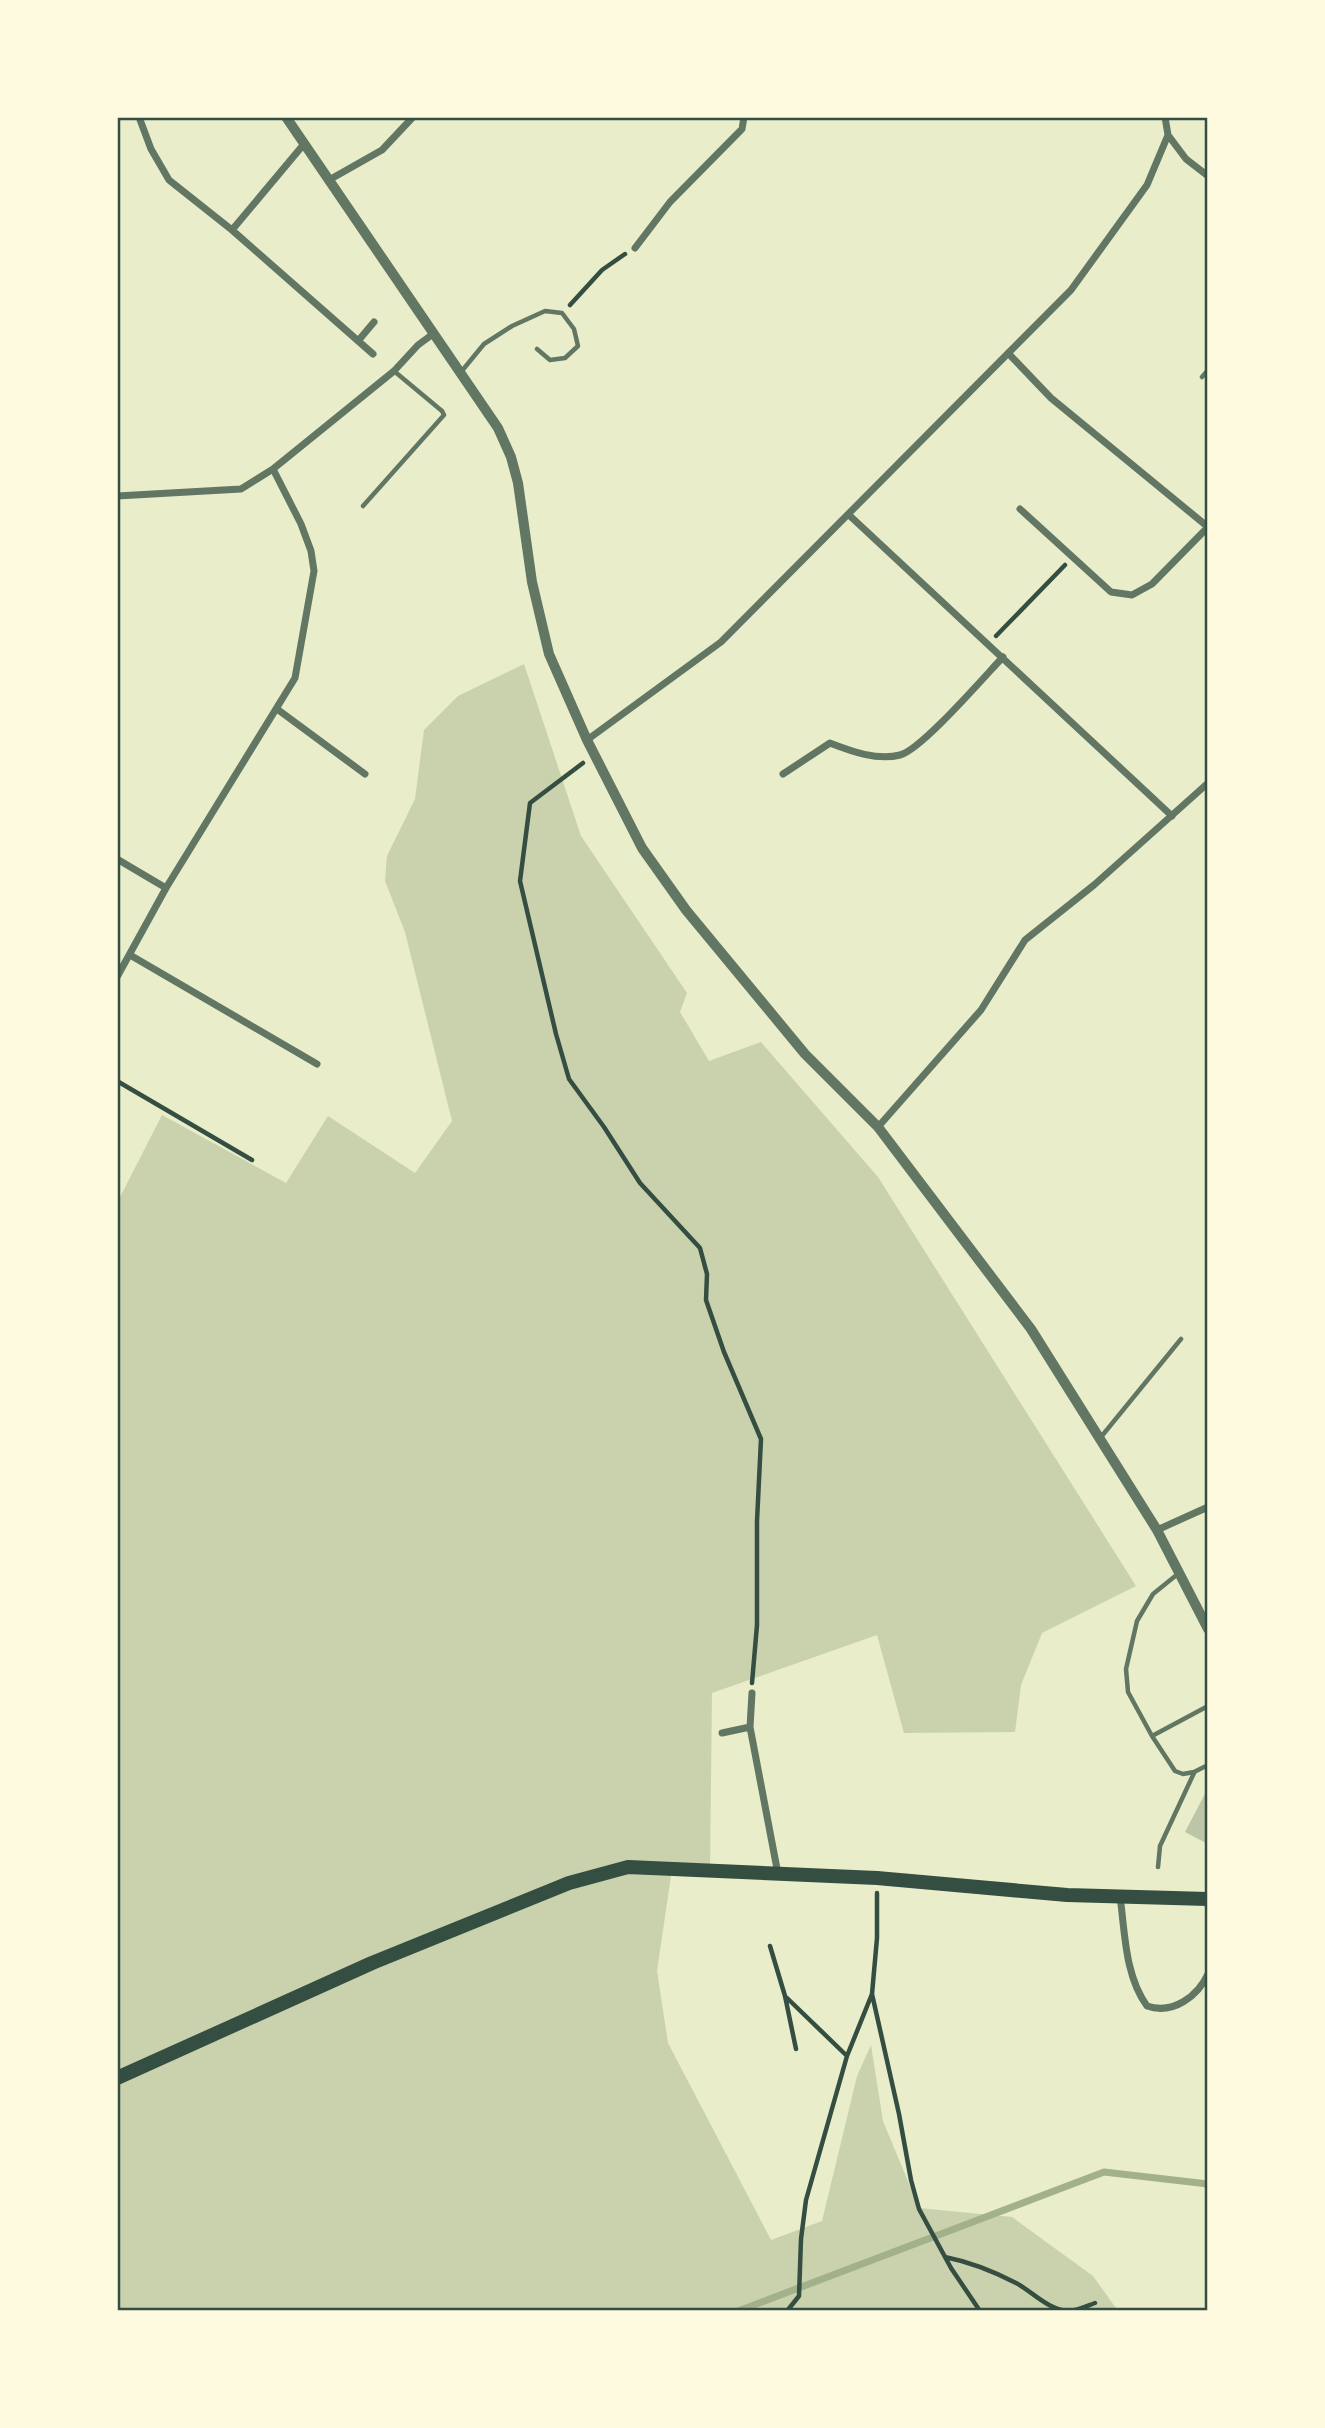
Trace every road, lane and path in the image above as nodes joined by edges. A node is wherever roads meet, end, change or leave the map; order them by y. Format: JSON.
{"nodes":[{"id":1,"x":139,"y":117,"type":"edge"},
{"id":2,"x":286,"y":117,"type":"edge"},
{"id":3,"x":413,"y":117,"type":"edge"},
{"id":4,"x":744,"y":117,"type":"edge"},
{"id":5,"x":1165,"y":117,"type":"edge"},
{"id":6,"x":1168,"y":135,"type":"junction"},
{"id":7,"x":304,"y":144,"type":"junction"},
{"id":8,"x":1208,"y":176,"type":"edge"},
{"id":9,"x":329,"y":180,"type":"junction"},
{"id":10,"x":232,"y":230,"type":"junction"},
{"id":11,"x":635,"y":248,"type":"joint"},
{"id":12,"x":562,"y":313,"type":"junction"},
{"id":13,"x":374,"y":322,"type":"dead end"},
{"id":14,"x":433,"y":334,"type":"junction"},
{"id":15,"x":358,"y":341,"type":"junction"},
{"id":16,"x":537,"y":349,"type":"dead end"},
{"id":17,"x":1008,"y":353,"type":"junction"},
{"id":18,"x":373,"y":354,"type":"dead end"},
{"id":19,"x":1208,"y":370,"type":"edge"},
{"id":20,"x":394,"y":371,"type":"junction"},
{"id":21,"x":460,"y":372,"type":"junction"},
{"id":22,"x":1202,"y":377,"type":"dead end"},
{"id":23,"x":273,"y":469,"type":"junction"},
{"id":24,"x":117,"y":496,"type":"edge"},
{"id":25,"x":363,"y":506,"type":"dead end"},
{"id":26,"x":1020,"y":509,"type":"dead end"},
{"id":27,"x":849,"y":515,"type":"junction"},
{"id":28,"x":1208,"y":527,"type":"edge"},
{"id":29,"x":1073,"y":557,"type":"junction"},
{"id":30,"x":988,"y":644,"type":"junction"},
{"id":31,"x":1003,"y":657,"type":"junction"},
{"id":32,"x":277,"y":709,"type":"junction"},
{"id":33,"x":587,"y":740,"type":"junction"},
{"id":34,"x":594,"y":754,"type":"junction"},
{"id":35,"x":365,"y":774,"type":"dead end"},
{"id":36,"x":783,"y":774,"type":"dead end"},
{"id":37,"x":1208,"y":783,"type":"edge"},
{"id":38,"x":1172,"y":816,"type":"junction"},
{"id":39,"x":117,"y":859,"type":"edge"},
{"id":40,"x":166,"y":888,"type":"junction"},
{"id":41,"x":130,"y":955,"type":"junction"},
{"id":42,"x":117,"y":977,"type":"edge"},
{"id":43,"x":317,"y":1064,"type":"dead end"},
{"id":44,"x":117,"y":1082,"type":"edge"},
{"id":45,"x":878,"y":1127,"type":"junction"},
{"id":46,"x":252,"y":1160,"type":"dead end"},
{"id":47,"x":1181,"y":1339,"type":"dead end"},
{"id":48,"x":1100,"y":1437,"type":"junction"},
{"id":49,"x":1208,"y":1507,"type":"edge"},
{"id":50,"x":1157,"y":1530,"type":"junction"},
{"id":51,"x":1179,"y":1572,"type":"junction"},
{"id":52,"x":1208,"y":1629,"type":"edge"},
{"id":53,"x":752,"y":1693,"type":"joint"},
{"id":54,"x":1208,"y":1706,"type":"edge"},
{"id":55,"x":750,"y":1727,"type":"junction"},
{"id":56,"x":722,"y":1733,"type":"dead end"},
{"id":57,"x":1152,"y":1736,"type":"junction"},
{"id":58,"x":1208,"y":1765,"type":"edge"},
{"id":59,"x":1194,"y":1772,"type":"junction"},
{"id":60,"x":1158,"y":1867,"type":"dead end"},
{"id":61,"x":778,"y":1874,"type":"junction"},
{"id":62,"x":877,"y":1878,"type":"junction"},
{"id":63,"x":1120,"y":1896,"type":"junction"},
{"id":64,"x":1208,"y":1899,"type":"edge"},
{"id":65,"x":769,"y":1946,"type":"dead end"},
{"id":66,"x":1208,"y":1974,"type":"edge"},
{"id":67,"x":872,"y":1994,"type":"junction"},
{"id":68,"x":785,"y":1997,"type":"junction"},
{"id":69,"x":796,"y":2049,"type":"dead end"},
{"id":70,"x":847,"y":2056,"type":"junction"},
{"id":71,"x":117,"y":2078,"type":"edge"},
{"id":72,"x":945,"y":2257,"type":"junction"},
{"id":73,"x":1094,"y":2303,"type":"dead end"},
{"id":74,"x":1082,"y":2309,"type":"edge"},
{"id":75,"x":787,"y":2311,"type":"edge"},
{"id":76,"x":980,"y":2311,"type":"edge"}],
"edges":[{"from":1,"to":10,"type":"street"},
{"from":2,"to":7,"type":"street"},
{"from":3,"to":9,"type":"street"},
{"from":4,"to":11,"type":"street"},
{"from":5,"to":6,"type":"street"},
{"from":6,"to":8,"type":"street"},
{"from":6,"to":17,"type":"street"},
{"from":7,"to":9,"type":"street"},
{"from":7,"to":10,"type":"street"},
{"from":9,"to":14,"type":"street"},
{"from":10,"to":15,"type":"street"},
{"from":11,"to":12,"type":"path"},
{"from":12,"to":16,"type":"lane"},
{"from":12,"to":21,"type":"lane"},
{"from":13,"to":15,"type":"street"},
{"from":14,"to":20,"type":"street"},
{"from":14,"to":21,"type":"street"},
{"from":15,"to":18,"type":"street"},
{"from":17,"to":27,"type":"street"},
{"from":17,"to":28,"type":"street"},
{"from":19,"to":22,"type":"lane"},
{"from":20,"to":23,"type":"street"},
{"from":20,"to":25,"type":"lane"},
{"from":21,"to":33,"type":"street"},
{"from":23,"to":24,"type":"street"},
{"from":23,"to":32,"type":"street"},
{"from":26,"to":29,"type":"street"},
{"from":27,"to":30,"type":"street"},
{"from":27,"to":33,"type":"street"},
{"from":28,"to":29,"type":"street"},
{"from":29,"to":30,"type":"path"},
{"from":30,"to":31,"type":"street"},
{"from":31,"to":36,"type":"street"},
{"from":31,"to":38,"type":"street"},
{"from":32,"to":35,"type":"street"},
{"from":32,"to":40,"type":"street"},
{"from":33,"to":34,"type":"street"},
{"from":34,"to":45,"type":"street"},
{"from":34,"to":53,"type":"path"},
{"from":37,"to":38,"type":"street"},
{"from":38,"to":45,"type":"street"},
{"from":39,"to":40,"type":"street"},
{"from":40,"to":41,"type":"street"},
{"from":41,"to":42,"type":"street"},
{"from":41,"to":43,"type":"street"},
{"from":44,"to":46,"type":"path"},
{"from":45,"to":48,"type":"street"},
{"from":47,"to":48,"type":"lane"},
{"from":48,"to":50,"type":"street"},
{"from":49,"to":50,"type":"street"},
{"from":50,"to":51,"type":"street"},
{"from":51,"to":52,"type":"street"},
{"from":51,"to":57,"type":"lane"},
{"from":53,"to":55,"type":"street"},
{"from":54,"to":57,"type":"lane"},
{"from":55,"to":56,"type":"street"},
{"from":55,"to":61,"type":"street"},
{"from":57,"to":59,"type":"lane"},
{"from":58,"to":59,"type":"lane"},
{"from":59,"to":60,"type":"lane"},
{"from":61,"to":62,"type":"main road"},
{"from":61,"to":71,"type":"main road"},
{"from":62,"to":63,"type":"main road"},
{"from":62,"to":67,"type":"path"},
{"from":63,"to":64,"type":"main road"},
{"from":63,"to":66,"type":"street"},
{"from":65,"to":68,"type":"path"},
{"from":67,"to":70,"type":"path"},
{"from":67,"to":72,"type":"path"},
{"from":68,"to":69,"type":"path"},
{"from":68,"to":70,"type":"path"},
{"from":70,"to":75,"type":"path"},
{"from":72,"to":74,"type":"path"},
{"from":72,"to":76,"type":"path"},
{"from":73,"to":74,"type":"path"}]}
